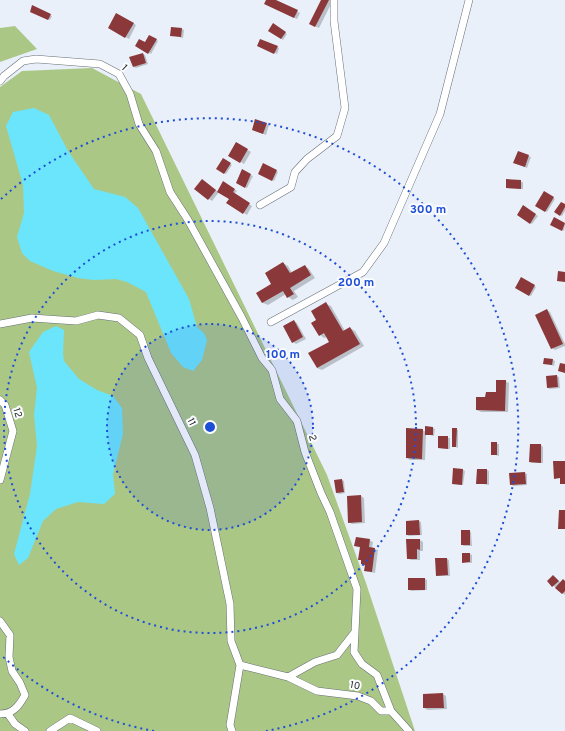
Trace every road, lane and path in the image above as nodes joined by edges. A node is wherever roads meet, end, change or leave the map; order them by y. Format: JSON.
{"nodes":[{"id":1,"x":334,"y":0,"type":"edge"},
{"id":2,"x":469,"y":0,"type":"edge"},
{"id":3,"x":0,"y":81,"type":"edge"},
{"id":4,"x":170,"y":192,"type":"joint"},
{"id":5,"x":260,"y":205,"type":"dead end"},
{"id":6,"x":272,"y":322,"type":"dead end"},
{"id":7,"x":0,"y":324,"type":"edge"},
{"id":8,"x":0,"y":400,"type":"edge"},
{"id":9,"x":0,"y":480,"type":"edge"},
{"id":10,"x":0,"y":621,"type":"edge"},
{"id":11,"x":355,"y":632,"type":"junction"},
{"id":12,"x":240,"y":665,"type":"junction"},
{"id":13,"x":288,"y":677,"type":"junction"},
{"id":14,"x":392,"y":711,"type":"junction"},
{"id":15,"x":0,"y":714,"type":"edge"},
{"id":16,"x":8,"y":714,"type":"junction"},
{"id":17,"x":25,"y":731,"type":"edge"},
{"id":18,"x":50,"y":731,"type":"edge"},
{"id":19,"x":97,"y":731,"type":"edge"},
{"id":20,"x":232,"y":731,"type":"edge"},
{"id":21,"x":409,"y":731,"type":"edge"}],
"edges":[{"from":1,"to":5,"type":"street"},
{"from":2,"to":6,"type":"street"},
{"from":3,"to":4,"type":"street","name":"1"},
{"from":4,"to":11,"type":"street","name":"2"},
{"from":7,"to":12,"type":"street","name":"11"},
{"from":8,"to":9,"type":"street","name":"12"},
{"from":10,"to":16,"type":"street"},
{"from":11,"to":13,"type":"street"},
{"from":11,"to":14,"type":"street","name":"2"},
{"from":12,"to":13,"type":"street","name":"10"},
{"from":12,"to":20,"type":"street"},
{"from":13,"to":14,"type":"street","name":"10"},
{"from":14,"to":21,"type":"street","name":"10"},
{"from":15,"to":16,"type":"street"},
{"from":16,"to":17,"type":"street"},
{"from":18,"to":19,"type":"street"}]}
